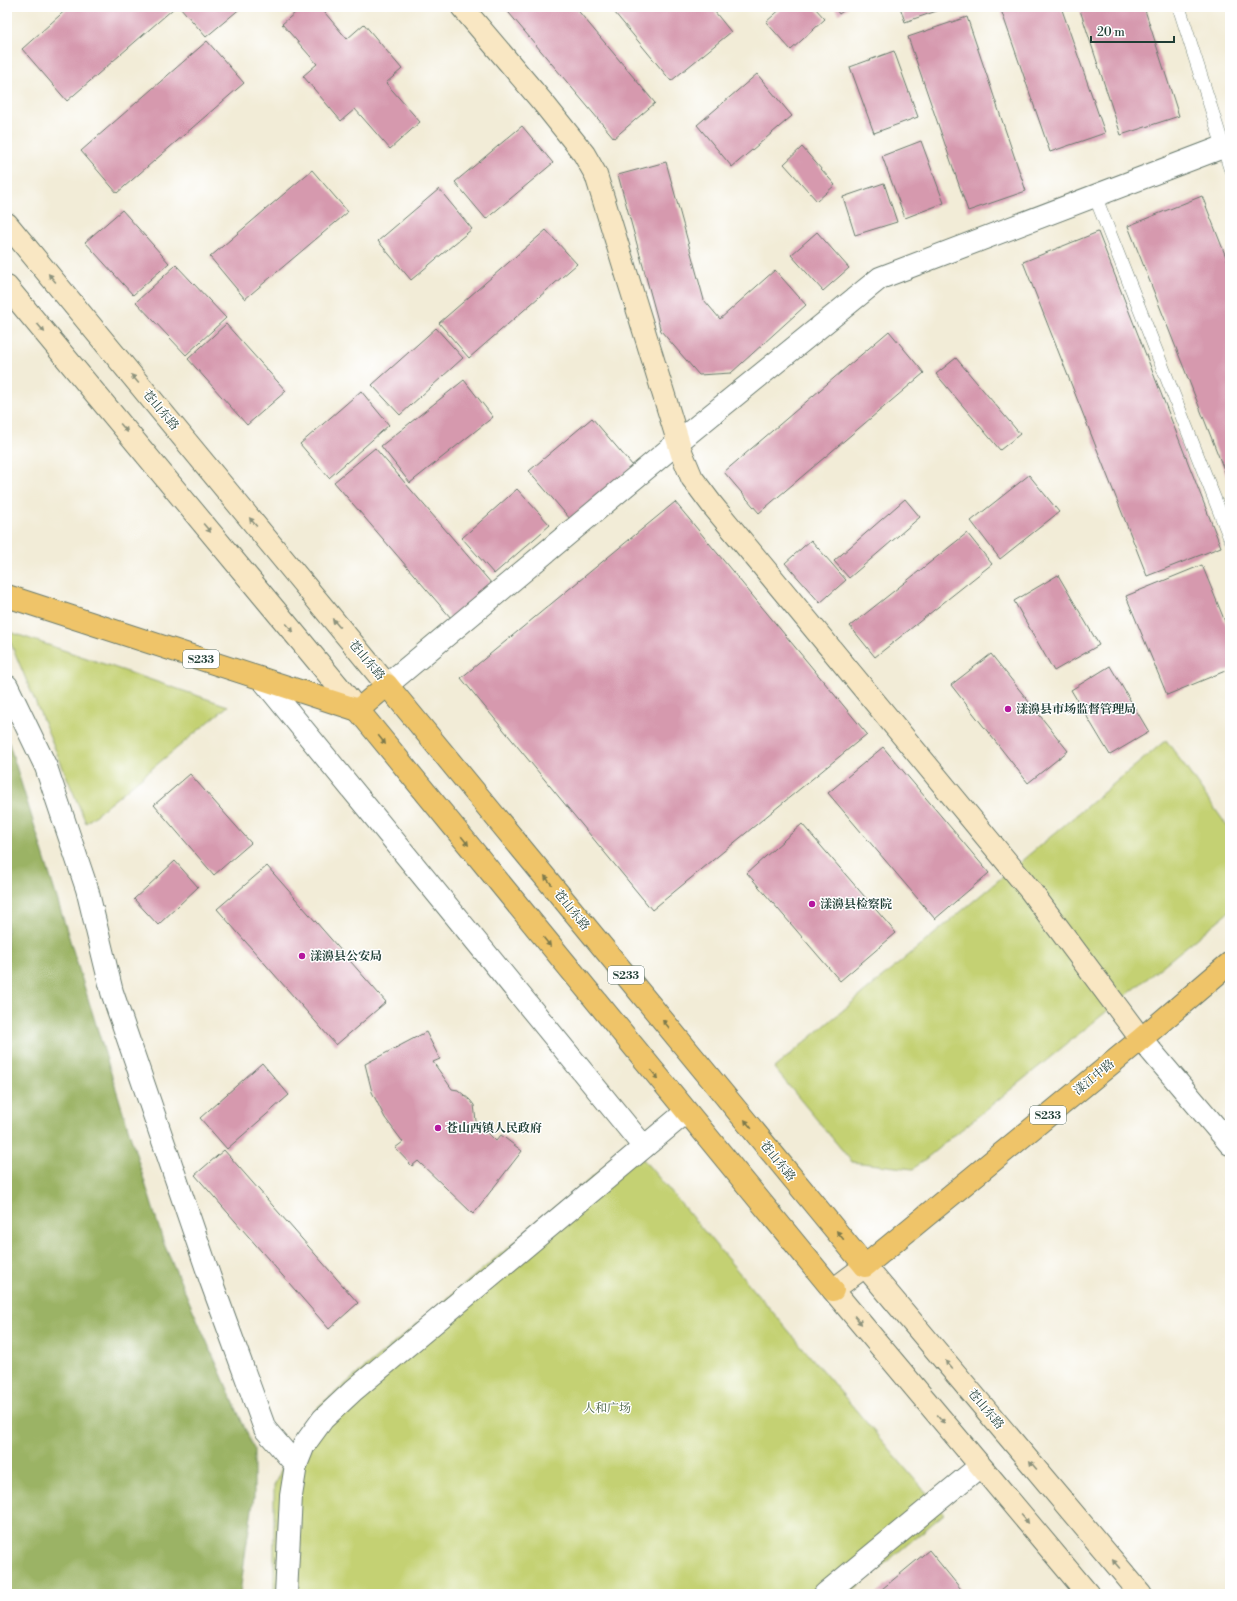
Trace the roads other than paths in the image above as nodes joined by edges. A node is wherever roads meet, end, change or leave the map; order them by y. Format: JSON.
{"nodes":[{"id":1,"x":462,"y":7,"type":"edge"},
{"id":2,"x":1179,"y":7,"type":"edge"},
{"id":3,"x":1223,"y":147,"type":"junction"},
{"id":4,"x":1230,"y":168,"type":"edge"},
{"id":5,"x":1095,"y":196,"type":"junction"},
{"id":6,"x":7,"y":224,"type":"edge"},
{"id":7,"x":7,"y":288,"type":"edge"},
{"id":8,"x":678,"y":442,"type":"junction"},
{"id":9,"x":1230,"y":538,"type":"edge"},
{"id":10,"x":7,"y":596,"type":"edge"},
{"id":11,"x":262,"y":679,"type":"junction"},
{"id":12,"x":387,"y":685,"type":"junction"},
{"id":13,"x":7,"y":686,"type":"edge"},
{"id":14,"x":358,"y":710,"type":"junction"},
{"id":15,"x":1230,"y":963,"type":"edge"},
{"id":16,"x":1141,"y":1039,"type":"junction"},
{"id":17,"x":686,"y":1112,"type":"junction"},
{"id":18,"x":1230,"y":1144,"type":"edge"},
{"id":19,"x":644,"y":1147,"type":"junction"},
{"id":20,"x":864,"y":1266,"type":"junction"},
{"id":21,"x":833,"y":1290,"type":"junction"},
{"id":22,"x":296,"y":1465,"type":"junction"},
{"id":23,"x":980,"y":1466,"type":"junction"},
{"id":24,"x":288,"y":1566,"type":"junction"},
{"id":25,"x":280,"y":1594,"type":"edge"},
{"id":26,"x":286,"y":1594,"type":"edge"},
{"id":27,"x":825,"y":1594,"type":"edge"},
{"id":28,"x":1088,"y":1594,"type":"edge"},
{"id":29,"x":1141,"y":1594,"type":"edge"}],
"edges":[{"from":1,"to":8,"type":"main road"},
{"from":2,"to":3,"type":"lane"},
{"from":3,"to":4,"type":"lane"},
{"from":3,"to":5,"type":"street"},
{"from":5,"to":8,"type":"street"},
{"from":5,"to":9,"type":"lane"},
{"from":12,"to":6,"type":"main road","name":"苍山东路","one_way":true},
{"from":7,"to":14,"type":"main road","one_way":true},
{"from":8,"to":12,"type":"street"},
{"from":8,"to":16,"type":"main road"},
{"from":10,"to":11,"type":"main road","number":"S233"},
{"from":11,"to":14,"type":"main road","number":"S233"},
{"from":11,"to":19,"type":"street"},
{"from":12,"to":14,"type":"main road"},
{"from":20,"to":12,"type":"main road","name":"苍山东路","number":"S233","one_way":true},
{"from":13,"to":22,"type":"street"},
{"from":14,"to":17,"type":"main road","one_way":true},
{"from":15,"to":16,"type":"main road","name":"漾江中路","number":"S233"},
{"from":16,"to":18,"type":"street"},
{"from":16,"to":20,"type":"main road","name":"漾江中路","number":"S233"},
{"from":17,"to":19,"type":"street"},
{"from":17,"to":21,"type":"main road"},
{"from":19,"to":22,"type":"street"},
{"from":20,"to":21,"type":"main road"},
{"from":29,"to":20,"type":"main road","name":"苍山东路","one_way":true},
{"from":21,"to":23,"type":"main road","one_way":true},
{"from":22,"to":24,"type":"street"},
{"from":23,"to":27,"type":"street"},
{"from":23,"to":28,"type":"main road","one_way":true},
{"from":24,"to":25,"type":"street"},
{"from":24,"to":26,"type":"street"}]}
